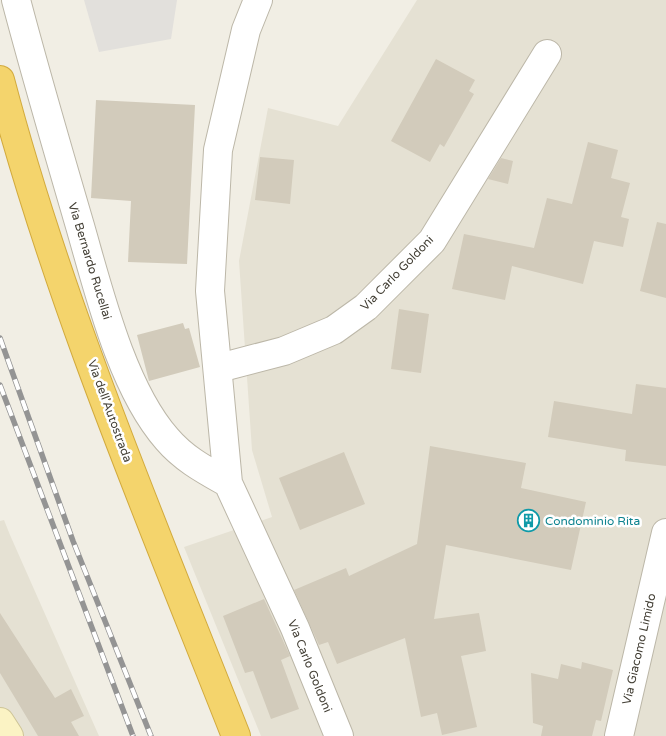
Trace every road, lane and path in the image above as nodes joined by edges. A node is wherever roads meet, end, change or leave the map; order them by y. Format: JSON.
{"nodes":[{"id":1,"x":16,"y":0,"type":"edge"},
{"id":2,"x":258,"y":0,"type":"edge"},
{"id":3,"x":547,"y":54,"type":"dead end"},
{"id":4,"x":0,"y":80,"type":"edge"},
{"id":5,"x":219,"y":368,"type":"junction"},
{"id":6,"x":228,"y":483,"type":"junction"},
{"id":7,"x":666,"y":533,"type":"edge"},
{"id":8,"x":0,"y":722,"type":"edge"},
{"id":9,"x":9,"y":736,"type":"edge"},
{"id":10,"x":236,"y":736,"type":"edge"},
{"id":11,"x":339,"y":736,"type":"edge"},
{"id":12,"x":619,"y":736,"type":"edge"}],
"edges":[{"from":1,"to":6,"type":"street","name":"Via Bernardo Rucellai"},
{"from":2,"to":5,"type":"street","name":"Via Carlo Goldoni"},
{"from":3,"to":5,"type":"street","name":"Via Carlo Goldoni"},
{"from":4,"to":10,"type":"highway","name":"Via dell'Autostrada"},
{"from":5,"to":6,"type":"street","name":"Via Carlo Goldoni"},
{"from":6,"to":11,"type":"street","name":"Via Carlo Goldoni"},
{"from":7,"to":12,"type":"street","name":"Via Giacomo Limido"},
{"from":8,"to":9,"type":"main road"}]}
